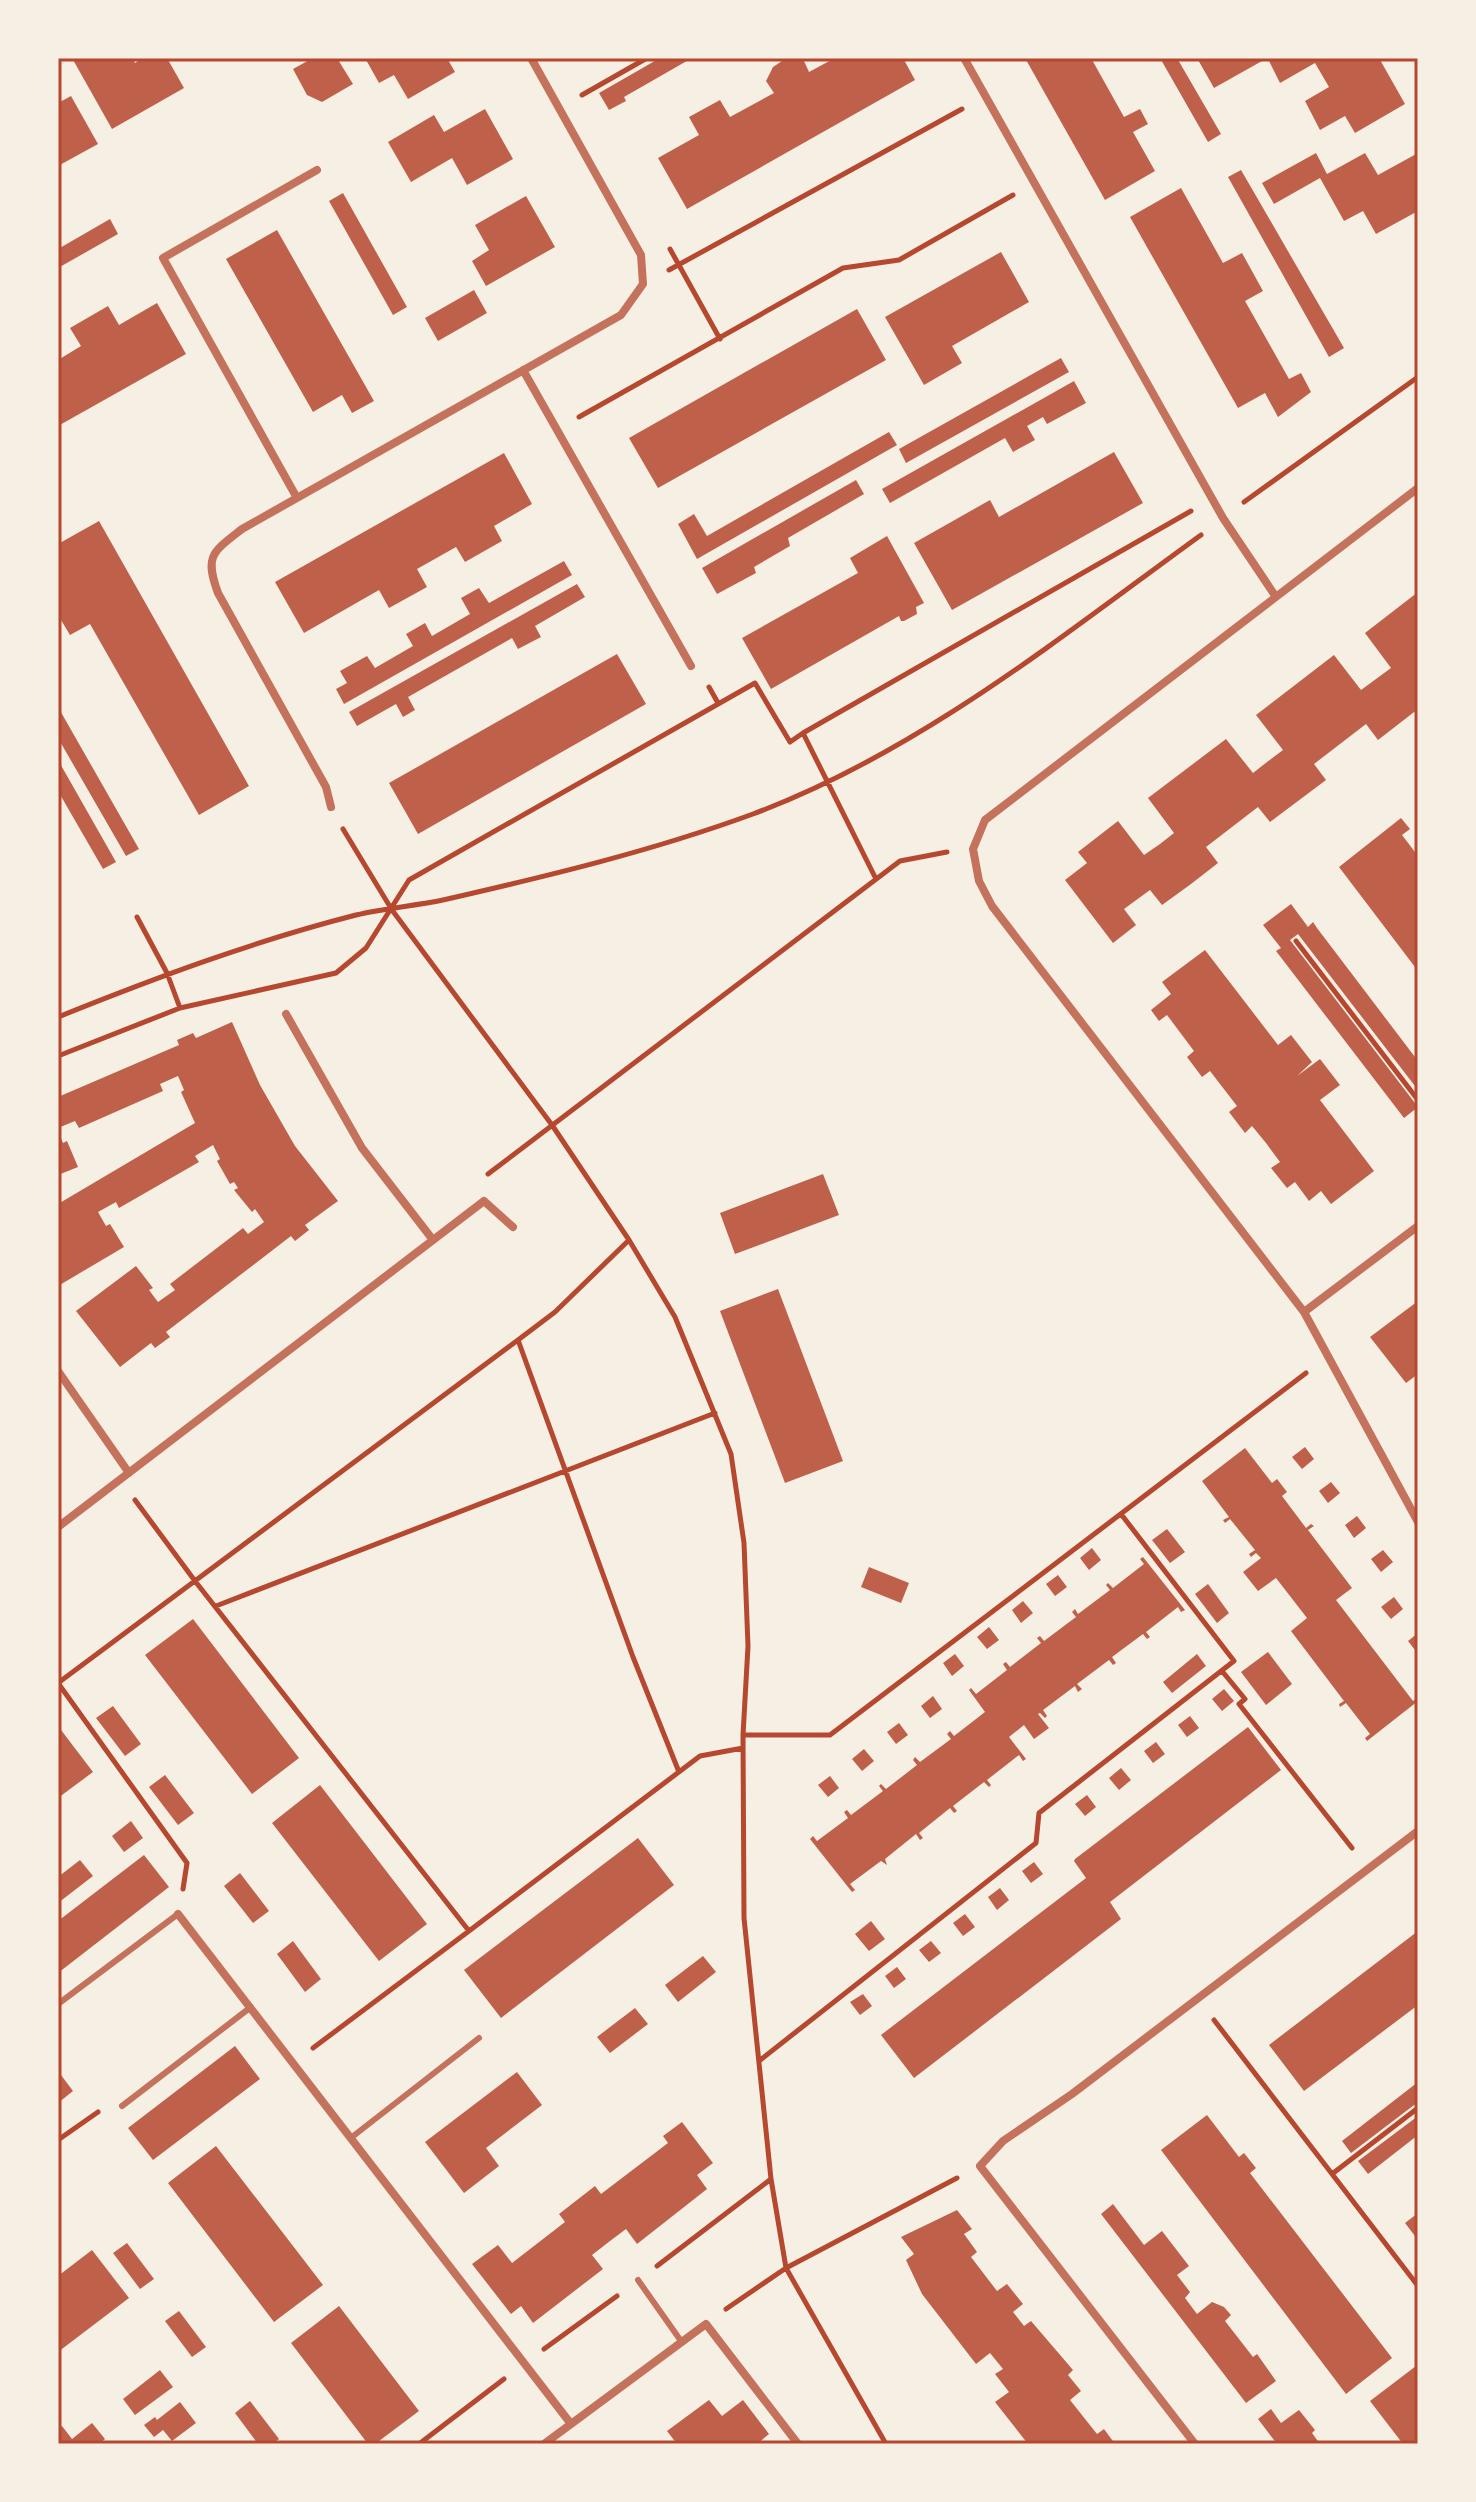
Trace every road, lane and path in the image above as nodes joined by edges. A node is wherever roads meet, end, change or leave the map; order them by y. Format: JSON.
{"nodes":[{"id":1,"x":531,"y":58,"type":"edge"},
{"id":2,"x":647,"y":58,"type":"edge"},
{"id":3,"x":964,"y":58,"type":"edge"},
{"id":4,"x":985,"y":96,"type":"junction"},
{"id":5,"x":559,"y":108,"type":"junction"},
{"id":6,"x":317,"y":170,"type":"dead end"},
{"id":7,"x":1034,"y":183,"type":"junction"},
{"id":8,"x":643,"y":284,"type":"junction"},
{"id":9,"x":523,"y":370,"type":"junction"},
{"id":10,"x":1418,"y":377,"type":"edge"},
{"id":11,"x":555,"y":430,"type":"junction"},
{"id":12,"x":1418,"y":488,"type":"edge"},
{"id":13,"x":297,"y":498,"type":"junction"},
{"id":14,"x":1213,"y":499,"type":"junction"},
{"id":15,"x":1223,"y":518,"type":"junction"},
{"id":16,"x":1276,"y":597,"type":"junction"},
{"id":17,"x":691,"y":666,"type":"dead end"},
{"id":18,"x":803,"y":733,"type":"junction"},
{"id":19,"x":829,"y":781,"type":"junction"},
{"id":20,"x":331,"y":807,"type":"joint"},
{"id":21,"x":973,"y":849,"type":"junction"},
{"id":22,"x":876,"y":879,"type":"junction"},
{"id":23,"x":392,"y":910,"type":"junction"},
{"id":24,"x":137,"y":917,"type":"dead end"},
{"id":25,"x":1296,"y":941,"type":"dead end"},
{"id":26,"x":167,"y":973,"type":"junction"},
{"id":27,"x":180,"y":1008,"type":"junction"},
{"id":28,"x":286,"y":1014,"type":"dead end"},
{"id":29,"x":58,"y":1017,"type":"edge"},
{"id":30,"x":58,"y":1056,"type":"edge"},
{"id":31,"x":1418,"y":1100,"type":"edge"},
{"id":32,"x":552,"y":1125,"type":"junction"},
{"id":33,"x":479,"y":1180,"type":"dead end"},
{"id":34,"x":1418,"y":1226,"type":"edge"},
{"id":35,"x":513,"y":1227,"type":"dead end"},
{"id":36,"x":433,"y":1240,"type":"junction"},
{"id":37,"x":629,"y":1240,"type":"junction"},
{"id":38,"x":1304,"y":1312,"type":"junction"},
{"id":39,"x":518,"y":1340,"type":"junction"},
{"id":40,"x":1329,"y":1356,"type":"junction"},
{"id":41,"x":58,"y":1371,"type":"edge"},
{"id":42,"x":715,"y":1413,"type":"junction"},
{"id":43,"x":565,"y":1470,"type":"junction"},
{"id":44,"x":129,"y":1473,"type":"junction"},
{"id":45,"x":120,"y":1479,"type":"junction"},
{"id":46,"x":1121,"y":1514,"type":"junction"},
{"id":47,"x":1418,"y":1522,"type":"edge"},
{"id":48,"x":58,"y":1527,"type":"edge"},
{"id":49,"x":195,"y":1581,"type":"junction"},
{"id":50,"x":216,"y":1606,"type":"junction"},
{"id":51,"x":1222,"y":1671,"type":"junction"},
{"id":52,"x":58,"y":1683,"type":"edge"},
{"id":53,"x":743,"y":1735,"type":"junction"},
{"id":54,"x":743,"y":1748,"type":"junction"},
{"id":55,"x":679,"y":1772,"type":"junction"},
{"id":56,"x":1418,"y":1831,"type":"edge"},
{"id":57,"x":1369,"y":1869,"type":"junction"},
{"id":58,"x":178,"y":1914,"type":"junction"},
{"id":59,"x":469,"y":1931,"type":"junction"},
{"id":60,"x":1198,"y":1999,"type":"junction"},
{"id":61,"x":58,"y":2004,"type":"edge"},
{"id":62,"x":251,"y":2007,"type":"junction"},
{"id":63,"x":479,"y":2038,"type":"dead end"},
{"id":64,"x":759,"y":2061,"type":"junction"},
{"id":65,"x":294,"y":2062,"type":"junction"},
{"id":66,"x":122,"y":2106,"type":"joint"},
{"id":67,"x":1418,"y":2108,"type":"edge"},
{"id":68,"x":352,"y":2137,"type":"junction"},
{"id":69,"x":58,"y":2140,"type":"edge"},
{"id":70,"x":980,"y":2166,"type":"junction"},
{"id":71,"x":1332,"y":2174,"type":"junction"},
{"id":72,"x":771,"y":2179,"type":"junction"},
{"id":73,"x":786,"y":2268,"type":"junction"},
{"id":74,"x":638,"y":2280,"type":"junction"},
{"id":75,"x":1418,"y":2286,"type":"edge"},
{"id":76,"x":706,"y":2324,"type":"junction"},
{"id":77,"x":681,"y":2341,"type":"junction"},
{"id":78,"x":524,"y":2364,"type":"junction"},
{"id":79,"x":571,"y":2424,"type":"junction"},
{"id":80,"x":419,"y":2444,"type":"edge"},
{"id":81,"x":544,"y":2444,"type":"edge"},
{"id":82,"x":798,"y":2444,"type":"edge"},
{"id":83,"x":886,"y":2444,"type":"edge"},
{"id":84,"x":1195,"y":2444,"type":"edge"}],
"edges":[{"from":1,"to":5,"type":"street"},
{"from":2,"to":5,"type":"path"},
{"from":3,"to":4,"type":"street"},
{"from":4,"to":7,"type":"street"},
{"from":4,"to":8,"type":"path"},
{"from":5,"to":8,"type":"street"},
{"from":6,"to":13,"type":"street"},
{"from":7,"to":11,"type":"path"},
{"from":7,"to":14,"type":"street"},
{"from":8,"to":9,"type":"street"},
{"from":9,"to":11,"type":"street"},
{"from":9,"to":13,"type":"street"},
{"from":10,"to":15,"type":"path"},
{"from":11,"to":17,"type":"street"},
{"from":12,"to":16,"type":"street"},
{"from":13,"to":20,"type":"street"},
{"from":14,"to":15,"type":"street"},
{"from":14,"to":18,"type":"path"},
{"from":15,"to":16,"type":"street"},
{"from":15,"to":19,"type":"path"},
{"from":16,"to":21,"type":"street"},
{"from":18,"to":19,"type":"path"},
{"from":18,"to":23,"type":"path"},
{"from":19,"to":22,"type":"path"},
{"from":19,"to":23,"type":"path"},
{"from":20,"to":23,"type":"path"},
{"from":21,"to":22,"type":"path"},
{"from":21,"to":38,"type":"street"},
{"from":22,"to":32,"type":"path"},
{"from":23,"to":26,"type":"path"},
{"from":23,"to":27,"type":"path"},
{"from":23,"to":32,"type":"path"},
{"from":24,"to":26,"type":"path"},
{"from":25,"to":31,"type":"path"},
{"from":26,"to":27,"type":"path"},
{"from":26,"to":29,"type":"path"},
{"from":27,"to":30,"type":"path"},
{"from":28,"to":36,"type":"street"},
{"from":32,"to":33,"type":"path"},
{"from":32,"to":37,"type":"path"},
{"from":34,"to":38,"type":"street"},
{"from":35,"to":36,"type":"street"},
{"from":36,"to":44,"type":"street"},
{"from":37,"to":39,"type":"path"},
{"from":37,"to":42,"type":"path"},
{"from":38,"to":40,"type":"street"},
{"from":39,"to":43,"type":"path"},
{"from":39,"to":49,"type":"path"},
{"from":40,"to":46,"type":"path"},
{"from":40,"to":47,"type":"street"},
{"from":41,"to":44,"type":"street"},
{"from":42,"to":43,"type":"path"},
{"from":42,"to":53,"type":"path"},
{"from":43,"to":50,"type":"path"},
{"from":43,"to":55,"type":"path"},
{"from":44,"to":45,"type":"street"},
{"from":45,"to":48,"type":"street"},
{"from":45,"to":49,"type":"path"},
{"from":46,"to":51,"type":"path"},
{"from":46,"to":53,"type":"path"},
{"from":49,"to":50,"type":"path"},
{"from":49,"to":52,"type":"path"},
{"from":50,"to":59,"type":"path"},
{"from":51,"to":57,"type":"path"},
{"from":51,"to":64,"type":"path"},
{"from":52,"to":58,"type":"path"},
{"from":53,"to":54,"type":"path"},
{"from":54,"to":55,"type":"path"},
{"from":54,"to":64,"type":"path"},
{"from":55,"to":59,"type":"path"},
{"from":56,"to":57,"type":"street"},
{"from":57,"to":60,"type":"street"},
{"from":58,"to":61,"type":"lane"},
{"from":58,"to":62,"type":"street"},
{"from":59,"to":65,"type":"path"},
{"from":60,"to":70,"type":"street"},
{"from":60,"to":71,"type":"path"},
{"from":62,"to":65,"type":"street"},
{"from":62,"to":66,"type":"lane"},
{"from":63,"to":68,"type":"lane"},
{"from":64,"to":72,"type":"path"},
{"from":65,"to":68,"type":"street"},
{"from":66,"to":69,"type":"path"},
{"from":67,"to":71,"type":"path"},
{"from":68,"to":78,"type":"street"},
{"from":70,"to":73,"type":"path"},
{"from":70,"to":84,"type":"street"},
{"from":71,"to":75,"type":"path"},
{"from":72,"to":73,"type":"path"},
{"from":72,"to":74,"type":"path"},
{"from":73,"to":76,"type":"path"},
{"from":73,"to":83,"type":"path"},
{"from":74,"to":77,"type":"lane"},
{"from":74,"to":78,"type":"path"},
{"from":76,"to":77,"type":"street"},
{"from":76,"to":82,"type":"street"},
{"from":77,"to":79,"type":"street"},
{"from":78,"to":79,"type":"street"},
{"from":78,"to":80,"type":"path"},
{"from":79,"to":81,"type":"street"}]}
